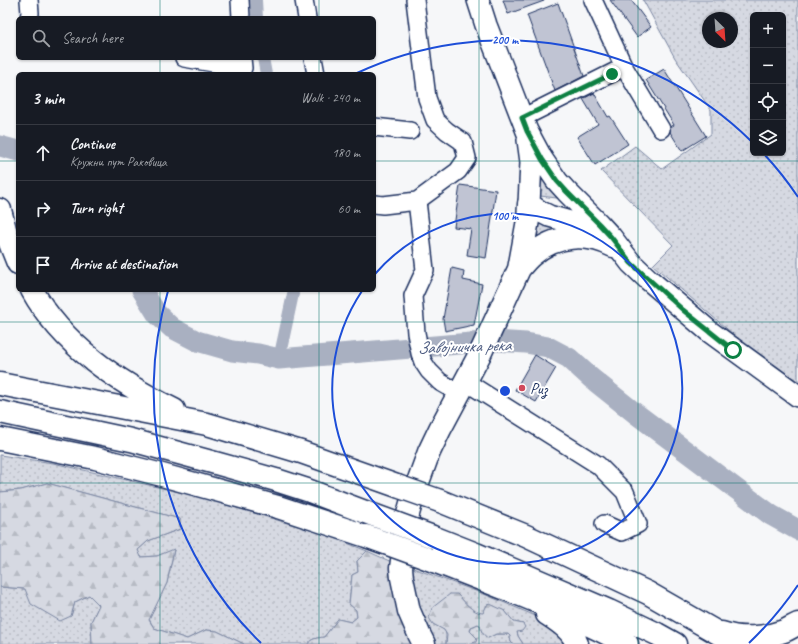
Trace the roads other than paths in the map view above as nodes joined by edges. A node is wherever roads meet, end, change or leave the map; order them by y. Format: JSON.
{"nodes":[{"id":1,"x":29,"y":0,"type":"edge"},
{"id":2,"x":240,"y":0,"type":"edge"},
{"id":3,"x":304,"y":0,"type":"edge"},
{"id":4,"x":415,"y":0,"type":"edge"},
{"id":5,"x":478,"y":0,"type":"edge"},
{"id":6,"x":593,"y":0,"type":"edge"},
{"id":7,"x":29,"y":16,"type":"edge"},
{"id":8,"x":241,"y":16,"type":"edge"},
{"id":9,"x":307,"y":16,"type":"edge"},
{"id":10,"x":196,"y":60,"type":"edge"},
{"id":11,"x":242,"y":60,"type":"edge"},
{"id":12,"x":313,"y":60,"type":"edge"},
{"id":13,"x":624,"y":67,"type":"junction"},
{"id":14,"x":316,"y":72,"type":"edge"},
{"id":15,"x":525,"y":124,"type":"junction"},
{"id":16,"x":376,"y":127,"type":"edge"},
{"id":17,"x":661,"y":129,"type":"dead end"},
{"id":18,"x":410,"y":131,"type":"dead end"},
{"id":19,"x":417,"y":201,"type":"junction"},
{"id":20,"x":376,"y":204,"type":"edge"},
{"id":21,"x":530,"y":204,"type":"junction"},
{"id":22,"x":0,"y":210,"type":"edge"},
{"id":23,"x":585,"y":211,"type":"junction"},
{"id":24,"x":613,"y":246,"type":"junction"},
{"id":25,"x":16,"y":258,"type":"edge"},
{"id":26,"x":631,"y":263,"type":"junction"},
{"id":27,"x":518,"y":269,"type":"junction"},
{"id":28,"x":33,"y":292,"type":"edge"},
{"id":29,"x":0,"y":384,"type":"edge"},
{"id":30,"x":462,"y":388,"type":"junction"},
{"id":31,"x":798,"y":396,"type":"edge"},
{"id":32,"x":0,"y":412,"type":"edge"},
{"id":33,"x":207,"y":424,"type":"junction"},
{"id":34,"x":0,"y":439,"type":"edge"},
{"id":35,"x":604,"y":524,"type":"dead end"},
{"id":36,"x":512,"y":592,"type":"junction"},
{"id":37,"x":798,"y":624,"type":"edge"},
{"id":38,"x":710,"y":628,"type":"junction"},
{"id":39,"x":424,"y":644,"type":"edge"},
{"id":40,"x":577,"y":644,"type":"edge"},
{"id":41,"x":627,"y":644,"type":"edge"},
{"id":42,"x":675,"y":644,"type":"edge"},
{"id":43,"x":737,"y":644,"type":"edge"}],
"edges":[{"from":1,"to":7,"type":"street"},
{"from":2,"to":8,"type":"street"},
{"from":3,"to":9,"type":"street"},
{"from":4,"to":19,"type":"street"},
{"from":5,"to":15,"type":"main road"},
{"from":6,"to":13,"type":"street"},
{"from":10,"to":11,"type":"street"},
{"from":12,"to":14,"type":"street"},
{"from":13,"to":15,"type":"street"},
{"from":13,"to":17,"type":"street"},
{"from":15,"to":21,"type":"main road"},
{"from":15,"to":23,"type":"main road"},
{"from":16,"to":18,"type":"street"},
{"from":19,"to":20,"type":"street"},
{"from":19,"to":30,"type":"street"},
{"from":21,"to":23,"type":"main road"},
{"from":21,"to":24,"type":"main road"},
{"from":21,"to":27,"type":"highway"},
{"from":22,"to":25,"type":"highway"},
{"from":23,"to":26,"type":"main road"},
{"from":24,"to":26,"type":"main road"},
{"from":24,"to":27,"type":"highway"},
{"from":26,"to":31,"type":"main road"},
{"from":27,"to":30,"type":"highway"},
{"from":28,"to":33,"type":"highway"},
{"from":29,"to":33,"type":"highway"},
{"from":30,"to":35,"type":"street"},
{"from":30,"to":39,"type":"highway"},
{"from":32,"to":42,"type":"highway","bridge":true},
{"from":33,"to":38,"type":"highway","bridge":true},
{"from":34,"to":36,"type":"highway","bridge":true},
{"from":36,"to":40,"type":"highway"},
{"from":36,"to":41,"type":"highway"},
{"from":37,"to":38,"type":"highway"},
{"from":38,"to":43,"type":"highway"}]}
